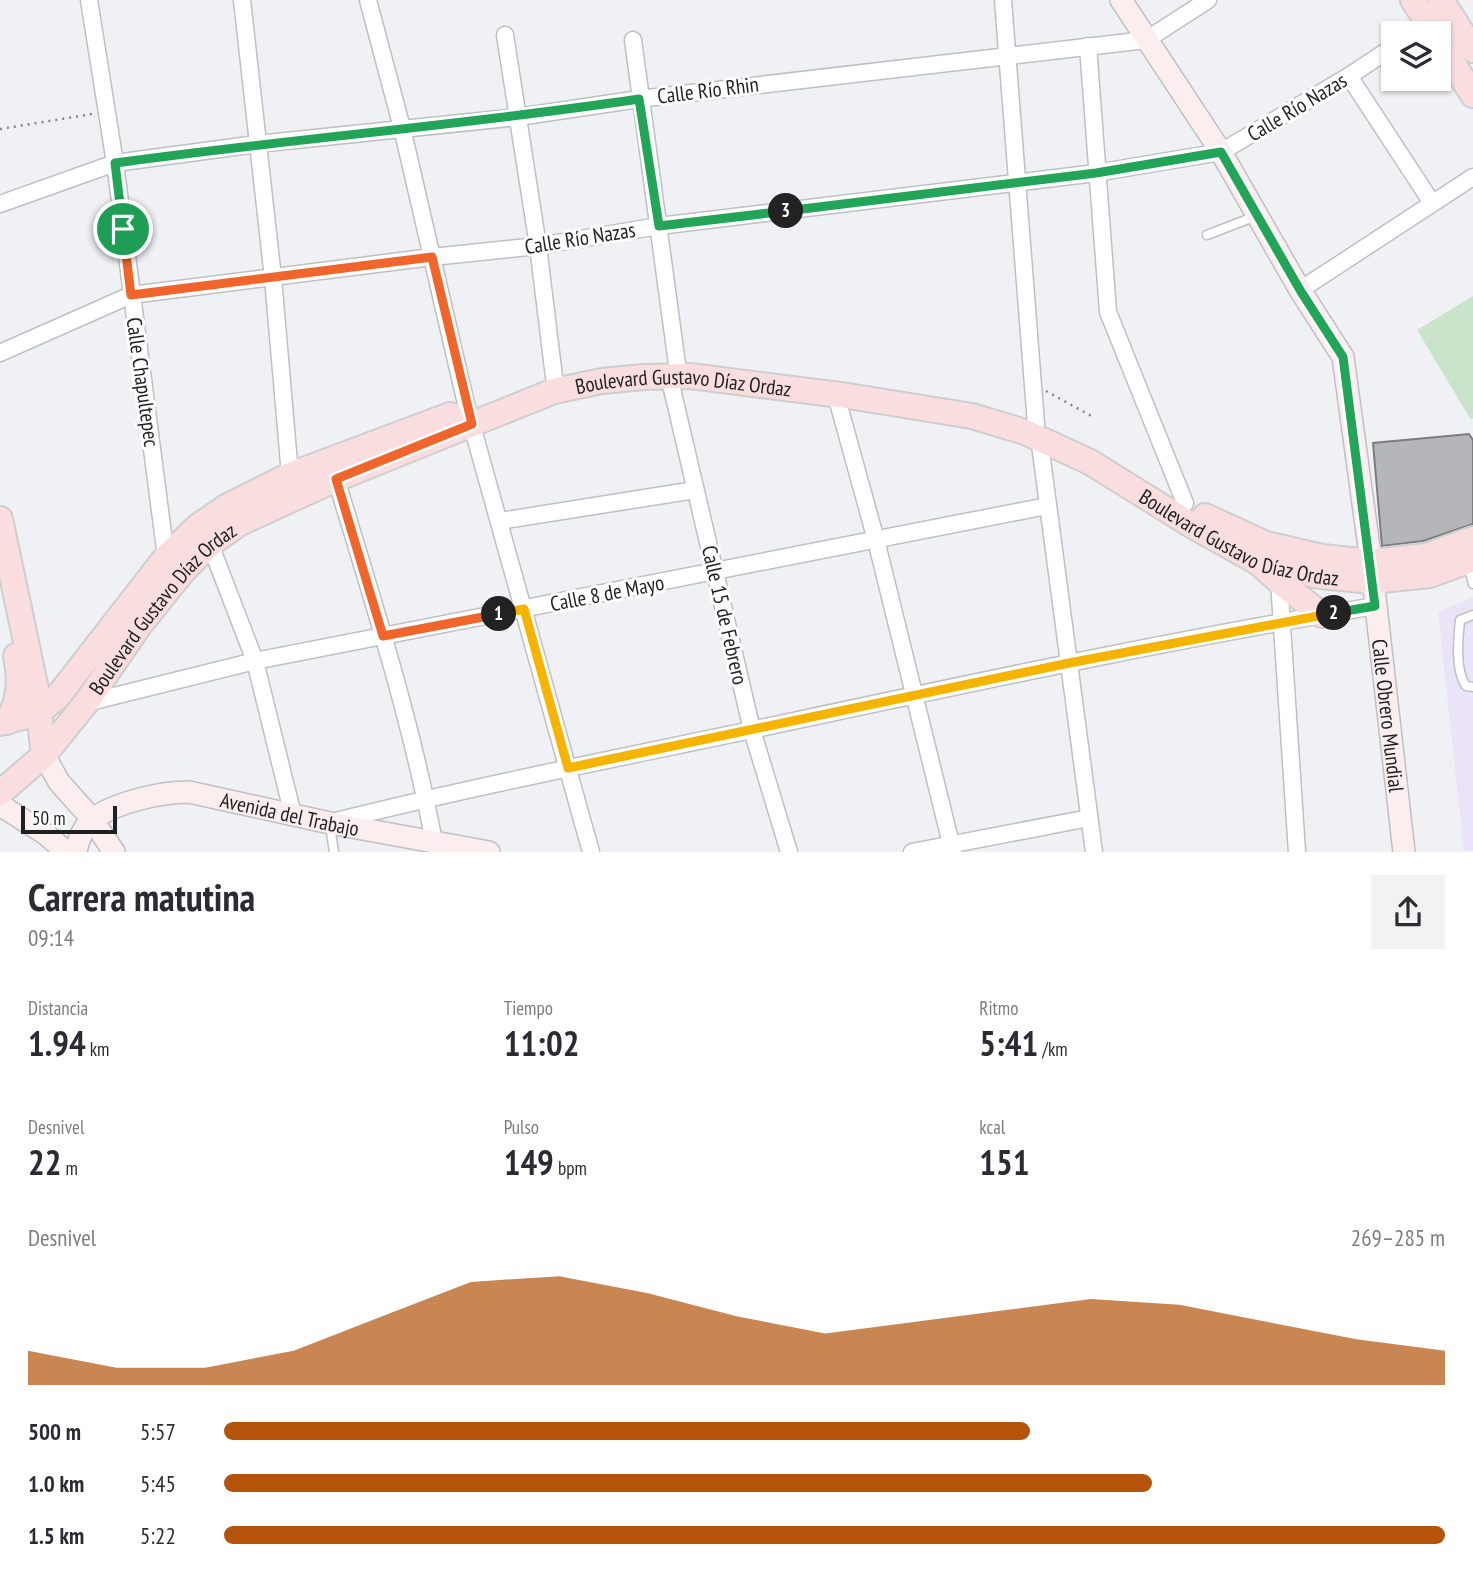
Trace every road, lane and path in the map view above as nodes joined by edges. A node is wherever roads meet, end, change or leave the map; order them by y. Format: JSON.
{"nodes":[{"id":1,"x":89,"y":0,"type":"edge"},
{"id":2,"x":242,"y":0,"type":"edge"},
{"id":3,"x":368,"y":0,"type":"edge"},
{"id":4,"x":1003,"y":0,"type":"edge"},
{"id":5,"x":1121,"y":0,"type":"edge"},
{"id":6,"x":1208,"y":0,"type":"edge"},
{"id":7,"x":1413,"y":0,"type":"edge"},
{"id":8,"x":1432,"y":21,"type":"edge"},
{"id":9,"x":505,"y":35,"type":"dead end"},
{"id":10,"x":1451,"y":35,"type":"edge"},
{"id":11,"x":633,"y":40,"type":"dead end"},
{"id":12,"x":1146,"y":40,"type":"junction"},
{"id":13,"x":1088,"y":46,"type":"junction"},
{"id":14,"x":1473,"y":50,"type":"edge"},
{"id":15,"x":1008,"y":54,"type":"junction"},
{"id":16,"x":1451,"y":54,"type":"edge"},
{"id":17,"x":1381,"y":55,"type":"edge"},
{"id":18,"x":1349,"y":76,"type":"junction"},
{"id":19,"x":1473,"y":95,"type":"edge"},
{"id":20,"x":639,"y":99,"type":"junction"},
{"id":21,"x":106,"y":112,"type":"junction"},
{"id":22,"x":518,"y":117,"type":"junction"},
{"id":23,"x":402,"y":128,"type":"junction"},
{"id":24,"x":0,"y":129,"type":"edge"},
{"id":25,"x":257,"y":144,"type":"junction"},
{"id":26,"x":1221,"y":152,"type":"junction"},
{"id":27,"x":115,"y":163,"type":"junction"},
{"id":28,"x":1096,"y":173,"type":"junction"},
{"id":29,"x":1473,"y":177,"type":"edge"},
{"id":30,"x":1018,"y":182,"type":"junction"},
{"id":31,"x":0,"y":204,"type":"edge"},
{"id":32,"x":1432,"y":204,"type":"junction"},
{"id":33,"x":1259,"y":215,"type":"junction"},
{"id":34,"x":659,"y":226,"type":"junction"},
{"id":35,"x":1207,"y":235,"type":"dead end"},
{"id":36,"x":538,"y":246,"type":"junction"},
{"id":37,"x":432,"y":257,"type":"junction"},
{"id":38,"x":273,"y":278,"type":"junction"},
{"id":39,"x":1300,"y":290,"type":"junction"},
{"id":40,"x":131,"y":295,"type":"junction"},
{"id":41,"x":0,"y":353,"type":"edge"},
{"id":42,"x":673,"y":370,"type":"junction"},
{"id":43,"x":554,"y":377,"type":"junction"},
{"id":44,"x":1034,"y":384,"type":"junction"},
{"id":45,"x":836,"y":395,"type":"junction"},
{"id":46,"x":470,"y":416,"type":"junction"},
{"id":47,"x":1096,"y":418,"type":"dead end"},
{"id":48,"x":1038,"y":431,"type":"junction"},
{"id":49,"x":290,"y":475,"type":"junction"},
{"id":50,"x":336,"y":479,"type":"junction"},
{"id":51,"x":695,"y":490,"type":"junction"},
{"id":52,"x":1185,"y":503,"type":"junction"},
{"id":53,"x":1047,"y":506,"type":"junction"},
{"id":54,"x":0,"y":519,"type":"edge"},
{"id":55,"x":500,"y":521,"type":"junction"},
{"id":56,"x":876,"y":540,"type":"junction"},
{"id":57,"x":211,"y":544,"type":"junction"},
{"id":58,"x":166,"y":557,"type":"junction"},
{"id":59,"x":1471,"y":561,"type":"edge"},
{"id":60,"x":1261,"y":564,"type":"junction"},
{"id":61,"x":1371,"y":571,"type":"junction"},
{"id":62,"x":715,"y":572,"type":"junction"},
{"id":63,"x":1279,"y":581,"type":"junction"},
{"id":64,"x":0,"y":583,"type":"edge"},
{"id":65,"x":1375,"y":606,"type":"junction"},
{"id":66,"x":524,"y":609,"type":"junction"},
{"id":67,"x":1322,"y":615,"type":"junction"},
{"id":68,"x":1473,"y":615,"type":"edge"},
{"id":69,"x":1280,"y":622,"type":"junction"},
{"id":70,"x":383,"y":636,"type":"junction"},
{"id":71,"x":28,"y":654,"type":"junction"},
{"id":72,"x":255,"y":661,"type":"junction"},
{"id":73,"x":1069,"y":663,"type":"junction"},
{"id":74,"x":78,"y":671,"type":"junction"},
{"id":75,"x":1473,"y":687,"type":"edge"},
{"id":76,"x":914,"y":695,"type":"junction"},
{"id":77,"x":86,"y":702,"type":"junction"},
{"id":78,"x":37,"y":713,"type":"junction"},
{"id":79,"x":4,"y":722,"type":"edge"},
{"id":80,"x":752,"y":730,"type":"junction"},
{"id":81,"x":44,"y":755,"type":"junction"},
{"id":82,"x":568,"y":768,"type":"junction"},
{"id":83,"x":0,"y":793,"type":"edge"},
{"id":84,"x":426,"y":799,"type":"junction"},
{"id":85,"x":0,"y":805,"type":"edge"},
{"id":86,"x":293,"y":815,"type":"junction"},
{"id":87,"x":1089,"y":818,"type":"junction"},
{"id":88,"x":92,"y":819,"type":"junction"},
{"id":89,"x":330,"y":823,"type":"junction"},
{"id":90,"x":434,"y":842,"type":"junction"},
{"id":91,"x":952,"y":848,"type":"edge"},
{"id":92,"x":66,"y":852,"type":"edge"},
{"id":93,"x":76,"y":852,"type":"edge"},
{"id":94,"x":114,"y":852,"type":"edge"},
{"id":95,"x":334,"y":852,"type":"edge"},
{"id":96,"x":489,"y":852,"type":"edge"},
{"id":97,"x":591,"y":852,"type":"edge"},
{"id":98,"x":789,"y":852,"type":"edge"},
{"id":99,"x":912,"y":852,"type":"edge"},
{"id":100,"x":1094,"y":852,"type":"edge"},
{"id":101,"x":1297,"y":852,"type":"edge"},
{"id":102,"x":1404,"y":852,"type":"edge"}],
"edges":[{"from":1,"to":21,"type":"street","name":"Calle Chapultepec"},
{"from":2,"to":25,"type":"street"},
{"from":3,"to":23,"type":"street"},
{"from":4,"to":15,"type":"street"},
{"from":5,"to":12,"type":"street","name":"Calle Obrero Mundial"},
{"from":6,"to":12,"type":"street","name":"Calle Río Rhin"},
{"from":7,"to":8,"type":"main road"},
{"from":9,"to":22,"type":"street"},
{"from":10,"to":14,"type":"main road"},
{"from":11,"to":20,"type":"street","name":"Calle 15 de Febrero"},
{"from":12,"to":13,"type":"street","name":"Calle Río Rhin"},
{"from":12,"to":26,"type":"street","name":"Calle Obrero Mundial"},
{"from":13,"to":15,"type":"street","name":"Calle Río Rhin"},
{"from":13,"to":28,"type":"street"},
{"from":15,"to":20,"type":"street","name":"Calle Río Rhin"},
{"from":15,"to":30,"type":"street"},
{"from":16,"to":19,"type":"main road"},
{"from":17,"to":18,"type":"street","name":"Calle Río Nazas"},
{"from":18,"to":26,"type":"street","name":"Calle Río Nazas"},
{"from":18,"to":32,"type":"street"},
{"from":20,"to":22,"type":"street","name":"Calle Río Rhin"},
{"from":20,"to":34,"type":"street","name":"Calle 15 de Febrero"},
{"from":21,"to":24,"type":"path"},
{"from":21,"to":27,"type":"street","name":"Calle Chapultepec"},
{"from":22,"to":23,"type":"street","name":"Calle Río Rhin"},
{"from":22,"to":36,"type":"street"},
{"from":23,"to":25,"type":"street","name":"Calle Río Rhin"},
{"from":23,"to":37,"type":"street"},
{"from":25,"to":27,"type":"street","name":"Calle Río Rhin"},
{"from":25,"to":38,"type":"street"},
{"from":26,"to":28,"type":"street","name":"Calle Río Nazas"},
{"from":26,"to":33,"type":"street","name":"Calle Obrero Mundial"},
{"from":27,"to":31,"type":"street","name":"Calle Río Rhin"},
{"from":27,"to":40,"type":"street","name":"Calle Chapultepec"},
{"from":28,"to":30,"type":"street","name":"Calle Río Nazas"},
{"from":28,"to":52,"type":"street"},
{"from":29,"to":32,"type":"street"},
{"from":30,"to":34,"type":"street","name":"Calle Río Nazas"},
{"from":30,"to":44,"type":"street"},
{"from":32,"to":39,"type":"street"},
{"from":33,"to":35,"type":"lane"},
{"from":33,"to":39,"type":"street","name":"Calle Obrero Mundial"},
{"from":34,"to":36,"type":"street","name":"Calle Río Nazas"},
{"from":34,"to":42,"type":"street","name":"Calle 15 de Febrero"},
{"from":36,"to":37,"type":"street","name":"Calle Río Nazas"},
{"from":36,"to":43,"type":"street"},
{"from":37,"to":38,"type":"street","name":"Calle Río Nazas"},
{"from":37,"to":46,"type":"street"},
{"from":38,"to":40,"type":"street","name":"Calle Río Nazas"},
{"from":38,"to":49,"type":"street"},
{"from":39,"to":61,"type":"street","name":"Calle Obrero Mundial"},
{"from":40,"to":41,"type":"street","name":"Calle Río Nazas"},
{"from":40,"to":58,"type":"street","name":"Calle Chapultepec"},
{"from":42,"to":43,"type":"main road","name":"Boulevard Gustavo Díaz Ordaz"},
{"from":42,"to":45,"type":"main road","name":"Boulevard Gustavo Díaz Ordaz"},
{"from":42,"to":46,"type":"main road","name":"Boulevard Gustavo Díaz Ordaz"},
{"from":42,"to":48,"type":"main road","name":"Boulevard Gustavo Díaz Ordaz"},
{"from":42,"to":51,"type":"street","name":"Calle 15 de Febrero"},
{"from":43,"to":46,"type":"main road","name":"Boulevard Gustavo Díaz Ordaz"},
{"from":44,"to":47,"type":"path"},
{"from":44,"to":48,"type":"street"},
{"from":45,"to":48,"type":"main road","name":"Boulevard Gustavo Díaz Ordaz"},
{"from":45,"to":56,"type":"street"},
{"from":46,"to":49,"type":"main road","name":"Boulevard Gustavo Díaz Ordaz"},
{"from":46,"to":50,"type":"main road","name":"Boulevard Gustavo Díaz Ordaz"},
{"from":46,"to":55,"type":"street"},
{"from":48,"to":52,"type":"main road","name":"Boulevard Gustavo Díaz Ordaz"},
{"from":48,"to":53,"type":"street"},
{"from":48,"to":60,"type":"main road","name":"Boulevard Gustavo Díaz Ordaz"},
{"from":49,"to":58,"type":"main road","name":"Boulevard Gustavo Díaz Ordaz"},
{"from":50,"to":57,"type":"main road","name":"Boulevard Gustavo Díaz Ordaz"},
{"from":50,"to":70,"type":"street"},
{"from":51,"to":55,"type":"street"},
{"from":51,"to":62,"type":"street","name":"Calle 15 de Febrero"},
{"from":52,"to":61,"type":"main road","name":"Boulevard Gustavo Díaz Ordaz"},
{"from":53,"to":56,"type":"street","name":"Calle 8 de Mayo"},
{"from":53,"to":73,"type":"street"},
{"from":54,"to":71,"type":"main road"},
{"from":55,"to":66,"type":"street"},
{"from":56,"to":62,"type":"street","name":"Calle 8 de Mayo"},
{"from":56,"to":76,"type":"street"},
{"from":57,"to":72,"type":"street"},
{"from":57,"to":77,"type":"main road","name":"Boulevard Gustavo Díaz Ordaz"},
{"from":58,"to":74,"type":"main road","name":"Boulevard Gustavo Díaz Ordaz"},
{"from":59,"to":61,"type":"main road","name":"Boulevard Gustavo Díaz Ordaz"},
{"from":60,"to":61,"type":"main road","name":"Boulevard Gustavo Díaz Ordaz"},
{"from":60,"to":63,"type":"main road"},
{"from":61,"to":65,"type":"street","name":"Calle Obrero Mundial"},
{"from":62,"to":66,"type":"street","name":"Calle 8 de Mayo"},
{"from":62,"to":80,"type":"street","name":"Calle 15 de Febrero"},
{"from":63,"to":67,"type":"main road"},
{"from":63,"to":69,"type":"street"},
{"from":64,"to":79,"type":"main road"},
{"from":65,"to":67,"type":"street"},
{"from":65,"to":102,"type":"street","name":"Calle Obrero Mundial"},
{"from":66,"to":70,"type":"street","name":"Calle 8 de Mayo"},
{"from":66,"to":82,"type":"street"},
{"from":67,"to":69,"type":"street"},
{"from":68,"to":75,"type":"lane"},
{"from":69,"to":73,"type":"street"},
{"from":69,"to":101,"type":"street"},
{"from":70,"to":72,"type":"street","name":"Calle 8 de Mayo"},
{"from":70,"to":84,"type":"street"},
{"from":71,"to":74,"type":"main road"},
{"from":71,"to":78,"type":"main road"},
{"from":72,"to":77,"type":"street","name":"Calle 8 de Mayo"},
{"from":72,"to":86,"type":"street"},
{"from":73,"to":76,"type":"street"},
{"from":73,"to":87,"type":"street"},
{"from":74,"to":78,"type":"main road","name":"Boulevard Gustavo Díaz Ordaz"},
{"from":76,"to":80,"type":"street"},
{"from":76,"to":91,"type":"street"},
{"from":77,"to":81,"type":"main road","name":"Boulevard Gustavo Díaz Ordaz"},
{"from":78,"to":79,"type":"main road","name":"Boulevard Gustavo Díaz Ordaz"},
{"from":78,"to":81,"type":"main road"},
{"from":80,"to":82,"type":"street"},
{"from":80,"to":98,"type":"street","name":"Calle 15 de Febrero"},
{"from":81,"to":83,"type":"main road","name":"Boulevard Gustavo Díaz Ordaz"},
{"from":81,"to":88,"type":"street"},
{"from":82,"to":84,"type":"street"},
{"from":82,"to":97,"type":"street"},
{"from":84,"to":89,"type":"street"},
{"from":84,"to":90,"type":"street"},
{"from":85,"to":92,"type":"street"},
{"from":86,"to":88,"type":"street","name":"Avenida del Trabajo"},
{"from":86,"to":89,"type":"street","name":"Avenida del Trabajo"},
{"from":87,"to":91,"type":"street"},
{"from":87,"to":100,"type":"street"},
{"from":88,"to":93,"type":"street"},
{"from":88,"to":94,"type":"street"},
{"from":89,"to":90,"type":"street","name":"Avenida del Trabajo"},
{"from":89,"to":95,"type":"lane"},
{"from":90,"to":96,"type":"street","name":"Avenida del Trabajo"},
{"from":91,"to":99,"type":"street"}]}
